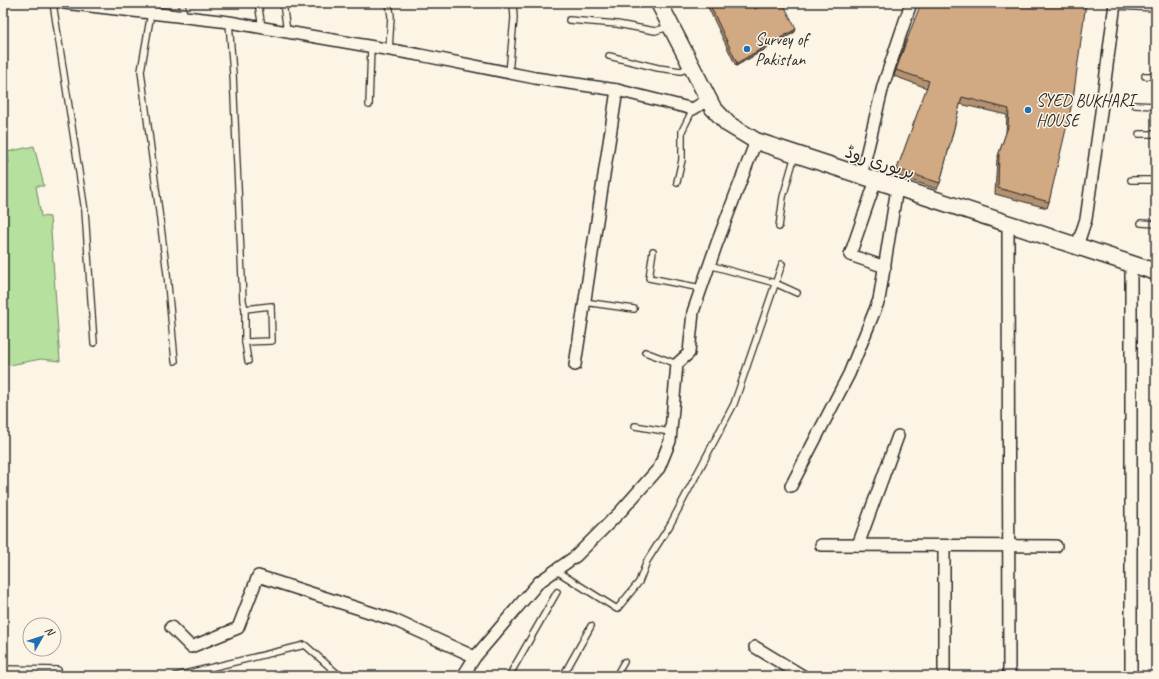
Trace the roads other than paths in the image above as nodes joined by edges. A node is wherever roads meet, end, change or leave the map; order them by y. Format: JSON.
{"nodes":[{"id":1,"x":53,"y":3,"type":"edge"},
{"id":2,"x":64,"y":3,"type":"edge"},
{"id":3,"x":182,"y":3,"type":"edge"},
{"id":4,"x":258,"y":3,"type":"edge"},
{"id":5,"x":283,"y":3,"type":"edge"},
{"id":6,"x":389,"y":3,"type":"edge"},
{"id":7,"x":513,"y":3,"type":"edge"},
{"id":8,"x":659,"y":3,"type":"edge"},
{"id":9,"x":911,"y":3,"type":"edge"},
{"id":10,"x":105,"y":5,"type":"edge"},
{"id":11,"x":1115,"y":5,"type":"edge"},
{"id":12,"x":1156,"y":8,"type":"edge"},
{"id":13,"x":151,"y":13,"type":"junction"},
{"id":14,"x":184,"y":17,"type":"junction"},
{"id":15,"x":569,"y":20,"type":"dead end"},
{"id":16,"x":229,"y":22,"type":"junction"},
{"id":17,"x":671,"y":27,"type":"junction"},
{"id":18,"x":262,"y":28,"type":"junction"},
{"id":19,"x":287,"y":32,"type":"junction"},
{"id":20,"x":371,"y":47,"type":"junction"},
{"id":21,"x":389,"y":50,"type":"junction"},
{"id":22,"x":609,"y":56,"type":"dead end"},
{"id":23,"x":692,"y":66,"type":"junction"},
{"id":24,"x":509,"y":73,"type":"junction"},
{"id":25,"x":1145,"y":76,"type":"dead end"},
{"id":26,"x":1156,"y":76,"type":"edge"},
{"id":27,"x":617,"y":90,"type":"junction"},
{"id":28,"x":709,"y":99,"type":"junction"},
{"id":29,"x":369,"y":105,"type":"dead end"},
{"id":30,"x":1135,"y":105,"type":"dead end"},
{"id":31,"x":1156,"y":106,"type":"edge"},
{"id":32,"x":693,"y":109,"type":"junction"},
{"id":33,"x":1139,"y":134,"type":"dead end"},
{"id":34,"x":1156,"y":134,"type":"edge"},
{"id":35,"x":756,"y":141,"type":"junction"},
{"id":36,"x":795,"y":154,"type":"junction"},
{"id":37,"x":869,"y":178,"type":"junction"},
{"id":38,"x":1131,"y":180,"type":"dead end"},
{"id":39,"x":1156,"y":180,"type":"edge"},
{"id":40,"x":677,"y":182,"type":"dead end"},
{"id":41,"x":897,"y":188,"type":"junction"},
{"id":42,"x":1142,"y":223,"type":"dead end"},
{"id":43,"x":1008,"y":224,"type":"junction"},
{"id":44,"x":1156,"y":224,"type":"edge"},
{"id":45,"x":779,"y":227,"type":"dead end"},
{"id":46,"x":1077,"y":246,"type":"junction"},
{"id":47,"x":653,"y":252,"type":"dead end"},
{"id":48,"x":782,"y":264,"type":"dead end"},
{"id":49,"x":1131,"y":264,"type":"junction"},
{"id":50,"x":709,"y":265,"type":"junction"},
{"id":51,"x":885,"y":267,"type":"junction"},
{"id":52,"x":1156,"y":272,"type":"edge"},
{"id":53,"x":775,"y":283,"type":"junction"},
{"id":54,"x":702,"y":288,"type":"junction"},
{"id":55,"x":797,"y":293,"type":"dead end"},
{"id":56,"x":584,"y":302,"type":"junction"},
{"id":57,"x":245,"y":309,"type":"junction"},
{"id":58,"x":634,"y":309,"type":"dead end"},
{"id":59,"x":245,"y":342,"type":"junction"},
{"id":60,"x":94,"y":343,"type":"dead end"},
{"id":61,"x":645,"y":352,"type":"dead end"},
{"id":62,"x":175,"y":361,"type":"dead end"},
{"id":63,"x":248,"y":361,"type":"dead end"},
{"id":64,"x":677,"y":364,"type":"junction"},
{"id":65,"x":575,"y":366,"type":"dead end"},
{"id":66,"x":635,"y":426,"type":"dead end"},
{"id":67,"x":670,"y":432,"type":"junction"},
{"id":68,"x":898,"y":436,"type":"dead end"},
{"id":69,"x":791,"y":486,"type":"dead end"},
{"id":70,"x":858,"y":544,"type":"junction"},
{"id":71,"x":821,"y":545,"type":"dead end"},
{"id":72,"x":944,"y":546,"type":"junction"},
{"id":73,"x":1008,"y":546,"type":"junction"},
{"id":74,"x":1056,"y":546,"type":"dead end"},
{"id":75,"x":555,"y":570,"type":"junction"},
{"id":76,"x":557,"y":592,"type":"dead end"},
{"id":77,"x":591,"y":626,"type":"dead end"},
{"id":78,"x":171,"y":627,"type":"dead end"},
{"id":79,"x":755,"y":647,"type":"dead end"},
{"id":80,"x":475,"y":656,"type":"junction"},
{"id":81,"x":624,"y":662,"type":"dead end"},
{"id":82,"x":3,"y":669,"type":"edge"},
{"id":83,"x":60,"y":676,"type":"edge"},
{"id":84,"x":176,"y":676,"type":"edge"},
{"id":85,"x":340,"y":676,"type":"edge"},
{"id":86,"x":463,"y":676,"type":"edge"},
{"id":87,"x":509,"y":676,"type":"edge"},
{"id":88,"x":563,"y":676,"type":"edge"},
{"id":89,"x":616,"y":676,"type":"edge"},
{"id":90,"x":804,"y":676,"type":"edge"},
{"id":91,"x":944,"y":676,"type":"edge"},
{"id":92,"x":1009,"y":676,"type":"edge"},
{"id":93,"x":1131,"y":676,"type":"edge"}],
"edges":[{"from":1,"to":60,"type":"lane"},
{"from":2,"to":10,"type":"street"},
{"from":3,"to":14,"type":"lane"},
{"from":4,"to":18,"type":"lane"},
{"from":5,"to":19,"type":"lane"},
{"from":6,"to":21,"type":"lane"},
{"from":7,"to":24,"type":"lane"},
{"from":8,"to":17,"type":"main road","name":"بریوری روڈ"},
{"from":9,"to":37,"type":"street"},
{"from":10,"to":13,"type":"street"},
{"from":11,"to":12,"type":"lane"},
{"from":11,"to":46,"type":"street"},
{"from":13,"to":14,"type":"street"},
{"from":13,"to":62,"type":"lane"},
{"from":14,"to":16,"type":"street"},
{"from":15,"to":17,"type":"lane"},
{"from":16,"to":18,"type":"street"},
{"from":16,"to":57,"type":"lane"},
{"from":17,"to":23,"type":"main road","name":"بریوری روڈ"},
{"from":18,"to":19,"type":"street"},
{"from":19,"to":20,"type":"street"},
{"from":20,"to":21,"type":"street"},
{"from":20,"to":29,"type":"lane"},
{"from":21,"to":24,"type":"street"},
{"from":22,"to":23,"type":"lane"},
{"from":23,"to":28,"type":"main road","name":"بریوری روڈ"},
{"from":24,"to":27,"type":"street"},
{"from":25,"to":26,"type":"lane"},
{"from":27,"to":32,"type":"street"},
{"from":27,"to":56,"type":"street"},
{"from":28,"to":32,"type":"street"},
{"from":28,"to":35,"type":"main road","name":"بریوری روڈ"},
{"from":30,"to":31,"type":"lane"},
{"from":32,"to":40,"type":"lane"},
{"from":33,"to":34,"type":"lane"},
{"from":35,"to":36,"type":"main road","name":"بریوری روڈ"},
{"from":35,"to":50,"type":"street"},
{"from":36,"to":37,"type":"main road","name":"بریوری روڈ"},
{"from":36,"to":45,"type":"lane"},
{"from":37,"to":41,"type":"main road","name":"بریوری روڈ"},
{"from":37,"to":51,"type":"street"},
{"from":38,"to":39,"type":"lane"},
{"from":41,"to":43,"type":"main road","name":"بریوری روڈ"},
{"from":41,"to":51,"type":"street"},
{"from":42,"to":44,"type":"lane"},
{"from":43,"to":46,"type":"main road","name":"بریوری روڈ"},
{"from":43,"to":73,"type":"street"},
{"from":46,"to":49,"type":"main road","name":"بریوری روڈ"},
{"from":47,"to":54,"type":"lane"},
{"from":48,"to":53,"type":"lane"},
{"from":49,"to":52,"type":"main road","name":"بریوری روڈ"},
{"from":49,"to":93,"type":"street"},
{"from":50,"to":53,"type":"lane"},
{"from":50,"to":54,"type":"street"},
{"from":51,"to":69,"type":"street"},
{"from":53,"to":55,"type":"lane"},
{"from":53,"to":75,"type":"lane"},
{"from":54,"to":64,"type":"street"},
{"from":56,"to":58,"type":"lane"},
{"from":56,"to":65,"type":"street"},
{"from":57,"to":59,"type":"lane"},
{"from":57,"to":59,"type":"lane"},
{"from":59,"to":63,"type":"lane"},
{"from":61,"to":64,"type":"lane"},
{"from":64,"to":67,"type":"street"},
{"from":66,"to":67,"type":"lane"},
{"from":67,"to":75,"type":"street"},
{"from":68,"to":70,"type":"street"},
{"from":70,"to":71,"type":"street"},
{"from":70,"to":72,"type":"street"},
{"from":72,"to":73,"type":"street"},
{"from":72,"to":91,"type":"street"},
{"from":73,"to":74,"type":"street"},
{"from":73,"to":92,"type":"street"},
{"from":75,"to":80,"type":"street"},
{"from":76,"to":87,"type":"lane"},
{"from":77,"to":88,"type":"lane"},
{"from":78,"to":80,"type":"street"},
{"from":79,"to":90,"type":"street"},
{"from":80,"to":86,"type":"street"},
{"from":81,"to":89,"type":"lane"},
{"from":82,"to":83,"type":"lane"},
{"from":84,"to":85,"type":"lane"}]}
